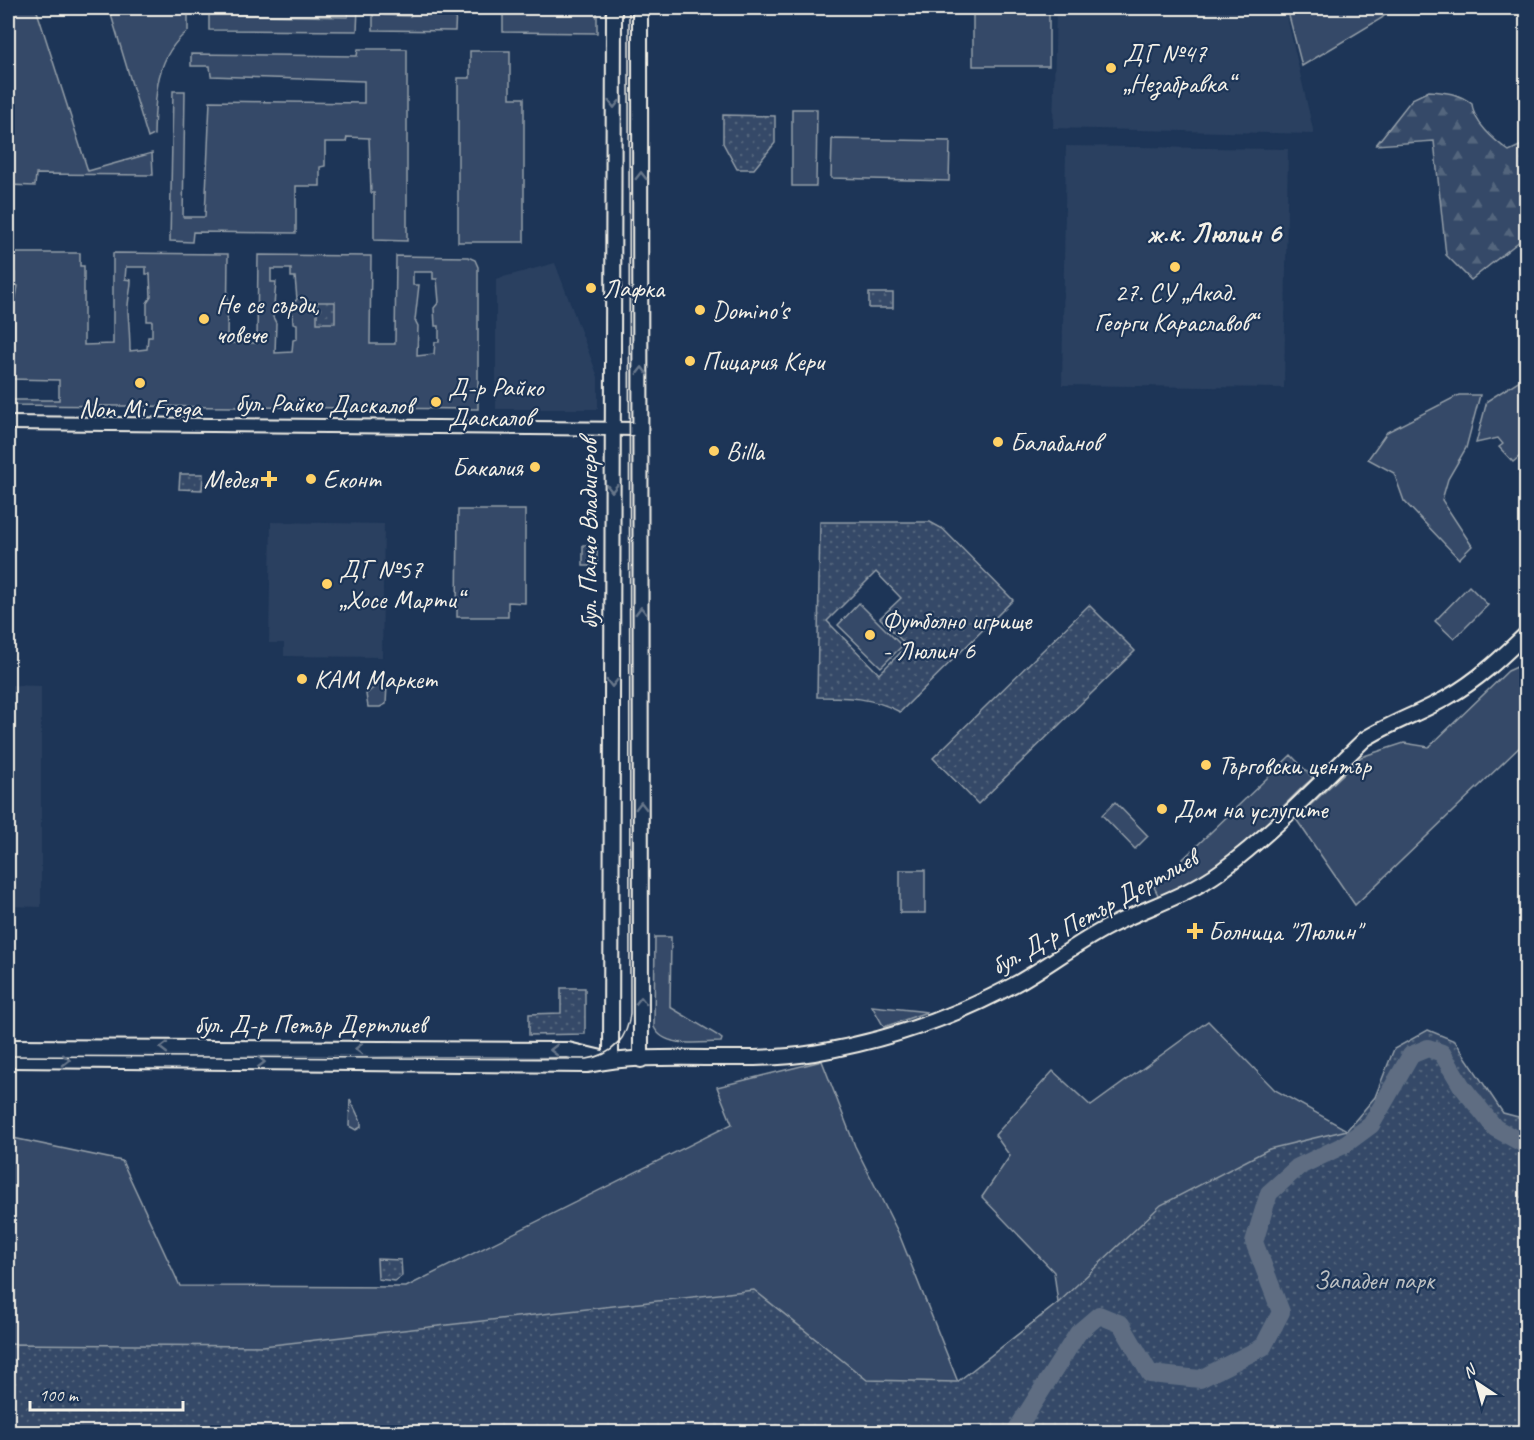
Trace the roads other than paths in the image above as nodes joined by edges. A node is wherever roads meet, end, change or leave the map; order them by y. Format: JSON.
{"nodes":[{"id":1,"x":614,"y":8,"type":"edge"},
{"id":2,"x":640,"y":8,"type":"edge"},
{"id":3,"x":8,"y":423,"type":"edge"},
{"id":4,"x":612,"y":429,"type":"junction"},
{"id":5,"x":641,"y":429,"type":"junction"},
{"id":6,"x":1527,"y":634,"type":"edge"},
{"id":7,"x":8,"y":1047,"type":"edge"},
{"id":8,"x":8,"y":1060,"type":"edge"},
{"id":9,"x":611,"y":1060,"type":"junction"},
{"id":10,"x":641,"y":1060,"type":"junction"}],
"edges":[{"from":1,"to":4,"type":"main road","name":"бул. Панчо Владигеров","one_way":true},
{"from":5,"to":2,"type":"main road","name":"бул. Панчо Владигеров","one_way":true},
{"from":3,"to":4,"type":"street","name":"бул. Райко Даскалов"},
{"from":4,"to":5,"type":"street","name":"бул. Райко Даскалов"},
{"from":4,"to":9,"type":"main road","name":"бул. Панчо Владигеров","one_way":true},
{"from":10,"to":5,"type":"main road","name":"бул. Панчо Владигеров","one_way":true},
{"from":6,"to":10,"type":"main road","name":"бул. Д-р Петър Дертлиев"},
{"from":9,"to":7,"type":"main road","name":"бул. Д-р Петър Дертлиев","one_way":true},
{"from":8,"to":9,"type":"main road","name":"бул. Д-р Петър Дертлиев","one_way":true},
{"from":9,"to":10,"type":"main road","name":"бул. Д-р Петър Дертлиев"}]}
